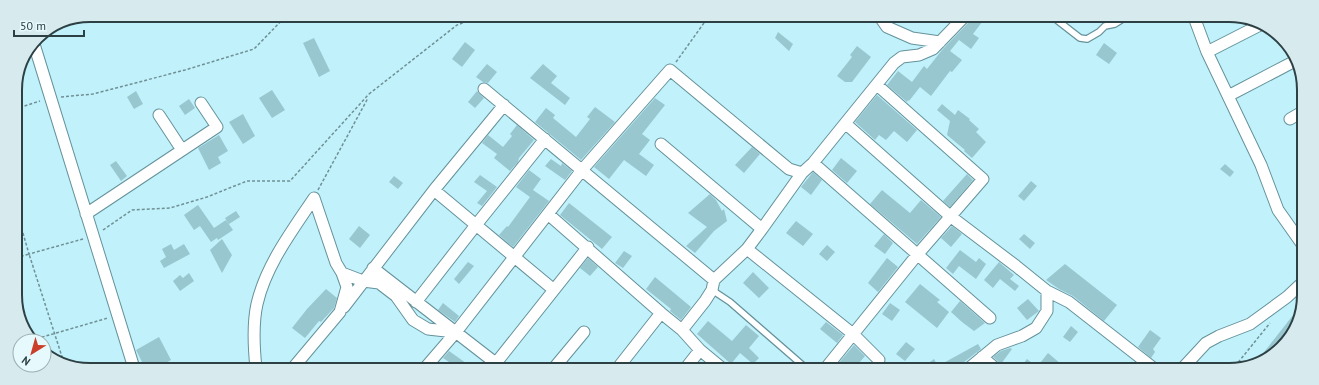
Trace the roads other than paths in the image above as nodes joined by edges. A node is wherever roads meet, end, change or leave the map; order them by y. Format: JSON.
{"nodes":[{"id":1,"x":884,"y":22,"type":"edge"},
{"id":2,"x":959,"y":22,"type":"edge"},
{"id":3,"x":1059,"y":22,"type":"edge"},
{"id":4,"x":1118,"y":22,"type":"edge"},
{"id":5,"x":1196,"y":22,"type":"edge"},
{"id":6,"x":1256,"y":27,"type":"edge"},
{"id":7,"x":940,"y":42,"type":"junction"},
{"id":8,"x":36,"y":50,"type":"edge"},
{"id":9,"x":1207,"y":52,"type":"junction"},
{"id":10,"x":1291,"y":63,"type":"edge"},
{"id":11,"x":877,"y":85,"type":"junction"},
{"id":12,"x":484,"y":89,"type":"dead end"},
{"id":13,"x":1228,"y":96,"type":"junction"},
{"id":14,"x":201,"y":103,"type":"dead end"},
{"id":15,"x":504,"y":105,"type":"junction"},
{"id":16,"x":159,"y":115,"type":"dead end"},
{"id":17,"x":1297,"y":115,"type":"edge"},
{"id":18,"x":1290,"y":119,"type":"dead end"},
{"id":19,"x":846,"y":124,"type":"junction"},
{"id":20,"x":544,"y":138,"type":"junction"},
{"id":21,"x":661,"y":144,"type":"dead end"},
{"id":22,"x":182,"y":150,"type":"junction"},
{"id":23,"x":813,"y":163,"type":"junction"},
{"id":24,"x":582,"y":170,"type":"junction"},
{"id":25,"x":802,"y":173,"type":"junction"},
{"id":26,"x":434,"y":190,"type":"junction"},
{"id":27,"x":86,"y":214,"type":"junction"},
{"id":28,"x":548,"y":214,"type":"junction"},
{"id":29,"x":950,"y":216,"type":"junction"},
{"id":30,"x":476,"y":225,"type":"junction"},
{"id":31,"x":762,"y":229,"type":"junction"},
{"id":32,"x":1297,"y":237,"type":"edge"},
{"id":33,"x":588,"y":247,"type":"junction"},
{"id":34,"x":747,"y":249,"type":"junction"},
{"id":35,"x":917,"y":255,"type":"junction"},
{"id":36,"x":514,"y":257,"type":"junction"},
{"id":37,"x":373,"y":268,"type":"junction"},
{"id":38,"x":342,"y":273,"type":"junction"},
{"id":39,"x":363,"y":280,"type":"junction"},
{"id":40,"x":713,"y":285,"type":"junction"},
{"id":41,"x":1297,"y":288,"type":"edge"},
{"id":42,"x":554,"y":290,"type":"junction"},
{"id":43,"x":1047,"y":291,"type":"junction"},
{"id":44,"x":416,"y":302,"type":"junction"},
{"id":45,"x":340,"y":312,"type":"junction"},
{"id":46,"x":662,"y":313,"type":"junction"},
{"id":47,"x":990,"y":318,"type":"dead end"},
{"id":48,"x":682,"y":330,"type":"junction"},
{"id":49,"x":456,"y":332,"type":"junction"},
{"id":50,"x":584,"y":332,"type":"dead end"},
{"id":51,"x":853,"y":334,"type":"junction"},
{"id":52,"x":700,"y":350,"type":"junction"},
{"id":53,"x":982,"y":357,"type":"junction"},
{"id":54,"x":879,"y":360,"type":"dead end"},
{"id":55,"x":132,"y":363,"type":"edge"},
{"id":56,"x":256,"y":363,"type":"edge"},
{"id":57,"x":297,"y":363,"type":"edge"},
{"id":58,"x":429,"y":363,"type":"edge"},
{"id":59,"x":491,"y":363,"type":"edge"},
{"id":60,"x":499,"y":363,"type":"edge"},
{"id":61,"x":558,"y":363,"type":"edge"},
{"id":62,"x":622,"y":363,"type":"edge"},
{"id":63,"x":690,"y":363,"type":"edge"},
{"id":64,"x":716,"y":363,"type":"edge"},
{"id":65,"x":800,"y":363,"type":"edge"},
{"id":66,"x":830,"y":363,"type":"edge"},
{"id":67,"x":975,"y":363,"type":"edge"},
{"id":68,"x":989,"y":363,"type":"edge"},
{"id":69,"x":1147,"y":363,"type":"edge"},
{"id":70,"x":1187,"y":363,"type":"edge"}],
"edges":[{"from":1,"to":7,"type":"street"},
{"from":2,"to":7,"type":"street"},
{"from":3,"to":4,"type":"lane"},
{"from":5,"to":9,"type":"street"},
{"from":6,"to":9,"type":"street"},
{"from":7,"to":11,"type":"street"},
{"from":8,"to":27,"type":"street"},
{"from":9,"to":13,"type":"street"},
{"from":10,"to":13,"type":"street"},
{"from":11,"to":19,"type":"street"},
{"from":11,"to":29,"type":"street"},
{"from":12,"to":15,"type":"street"},
{"from":13,"to":32,"type":"street"},
{"from":14,"to":22,"type":"street"},
{"from":15,"to":20,"type":"street"},
{"from":15,"to":26,"type":"street"},
{"from":16,"to":22,"type":"street"},
{"from":17,"to":18,"type":"street"},
{"from":19,"to":23,"type":"street"},
{"from":19,"to":29,"type":"street"},
{"from":20,"to":24,"type":"street"},
{"from":20,"to":30,"type":"street"},
{"from":21,"to":31,"type":"street"},
{"from":22,"to":27,"type":"street"},
{"from":23,"to":25,"type":"street"},
{"from":23,"to":35,"type":"street"},
{"from":24,"to":25,"type":"street"},
{"from":24,"to":28,"type":"street"},
{"from":24,"to":40,"type":"street"},
{"from":25,"to":31,"type":"street"},
{"from":26,"to":30,"type":"street"},
{"from":26,"to":37,"type":"street"},
{"from":27,"to":55,"type":"street"},
{"from":28,"to":33,"type":"street"},
{"from":28,"to":36,"type":"street"},
{"from":29,"to":35,"type":"street"},
{"from":29,"to":43,"type":"street"},
{"from":30,"to":36,"type":"street"},
{"from":30,"to":44,"type":"street"},
{"from":31,"to":34,"type":"street"},
{"from":33,"to":42,"type":"street"},
{"from":33,"to":46,"type":"street"},
{"from":34,"to":40,"type":"street"},
{"from":34,"to":51,"type":"street"},
{"from":35,"to":47,"type":"street"},
{"from":35,"to":51,"type":"street"},
{"from":36,"to":42,"type":"street"},
{"from":36,"to":49,"type":"street"},
{"from":37,"to":39,"type":"street"},
{"from":37,"to":44,"type":"street"},
{"from":38,"to":39,"type":"street"},
{"from":38,"to":45,"type":"street"},
{"from":38,"to":56,"type":"street"},
{"from":39,"to":45,"type":"street"},
{"from":39,"to":49,"type":"street"},
{"from":40,"to":48,"type":"street"},
{"from":40,"to":65,"type":"lane"},
{"from":41,"to":70,"type":"street"},
{"from":42,"to":60,"type":"street"},
{"from":43,"to":53,"type":"street"},
{"from":43,"to":69,"type":"street"},
{"from":44,"to":49,"type":"street"},
{"from":45,"to":57,"type":"street"},
{"from":46,"to":48,"type":"street"},
{"from":46,"to":62,"type":"street"},
{"from":48,"to":52,"type":"street"},
{"from":49,"to":58,"type":"street"},
{"from":49,"to":59,"type":"street"},
{"from":50,"to":61,"type":"street"},
{"from":51,"to":54,"type":"street"},
{"from":51,"to":66,"type":"street"},
{"from":52,"to":63,"type":"street"},
{"from":52,"to":64,"type":"street"},
{"from":53,"to":67,"type":"street"},
{"from":53,"to":68,"type":"street"}]}
